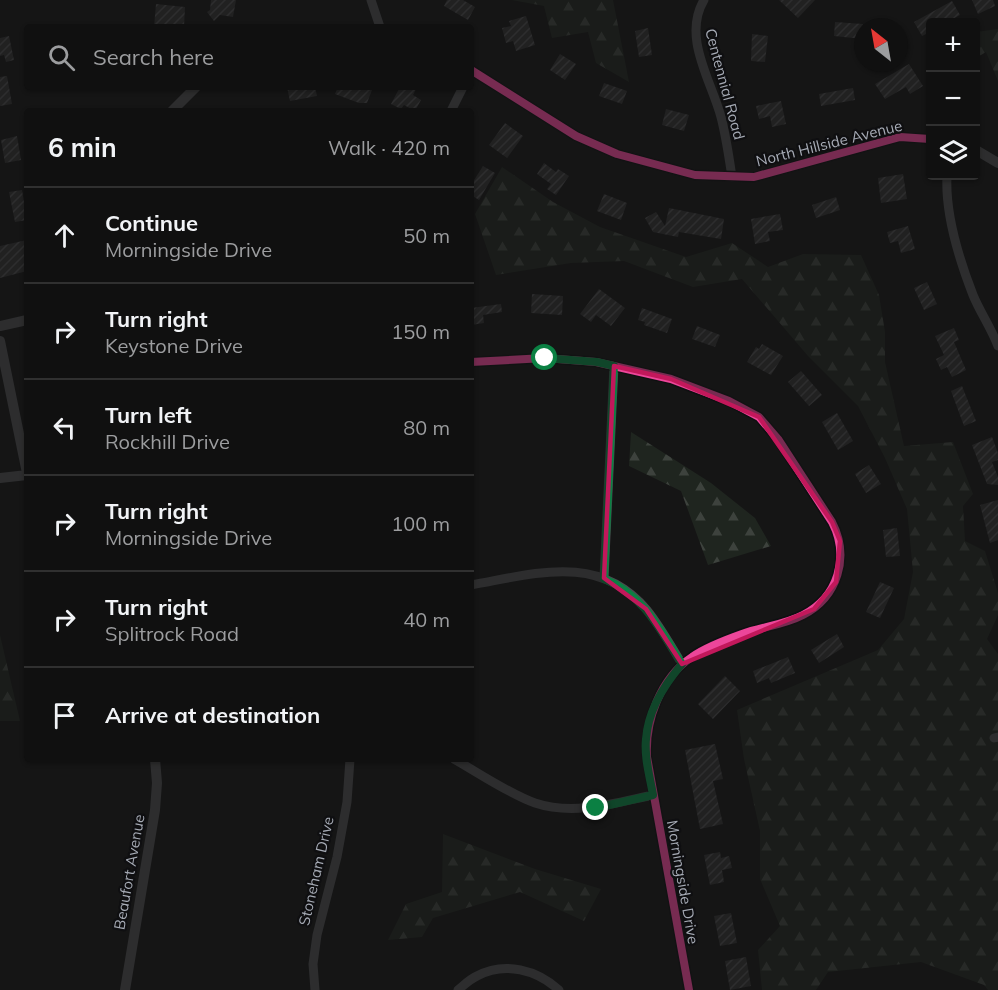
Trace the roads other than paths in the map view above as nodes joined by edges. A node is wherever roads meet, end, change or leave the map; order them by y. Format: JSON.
{"nodes":[{"id":1,"x":371,"y":0,"type":"edge"},
{"id":2,"x":704,"y":0,"type":"edge"},
{"id":3,"x":379,"y":24,"type":"edge"},
{"id":4,"x":474,"y":73,"type":"edge"},
{"id":5,"x":193,"y":90,"type":"edge"},
{"id":6,"x":462,"y":90,"type":"edge"},
{"id":7,"x":175,"y":108,"type":"edge"},
{"id":8,"x":453,"y":108,"type":"edge"},
{"id":9,"x":926,"y":139,"type":"edge"},
{"id":10,"x":980,"y":153,"type":"edge"},
{"id":11,"x":998,"y":163,"type":"edge"},
{"id":12,"x":732,"y":177,"type":"junction"},
{"id":13,"x":947,"y":180,"type":"edge"},
{"id":14,"x":24,"y":321,"type":"edge"},
{"id":15,"x":0,"y":326,"type":"edge"},
{"id":16,"x":0,"y":341,"type":"edge"},
{"id":17,"x":998,"y":346,"type":"edge"},
{"id":18,"x":474,"y":362,"type":"edge"},
{"id":19,"x":614,"y":366,"type":"junction"},
{"id":20,"x":24,"y":459,"type":"edge"},
{"id":21,"x":24,"y":474,"type":"edge"},
{"id":22,"x":0,"y":478,"type":"edge"},
{"id":23,"x":604,"y":579,"type":"junction"},
{"id":24,"x":474,"y":584,"type":"edge"},
{"id":25,"x":682,"y":664,"type":"junction"},
{"id":26,"x":155,"y":762,"type":"edge"},
{"id":27,"x":350,"y":762,"type":"edge"},
{"id":28,"x":459,"y":762,"type":"edge"},
{"id":29,"x":653,"y":795,"type":"junction"},
{"id":30,"x":125,"y":990,"type":"edge"},
{"id":31,"x":315,"y":990,"type":"edge"},
{"id":32,"x":458,"y":990,"type":"edge"},
{"id":33,"x":559,"y":990,"type":"edge"},
{"id":34,"x":689,"y":990,"type":"edge"}],
"edges":[{"from":1,"to":3,"type":"street"},
{"from":2,"to":12,"type":"street","name":"Centennial Road"},
{"from":4,"to":12,"type":"street","name":"North Hillside Avenue"},
{"from":5,"to":7,"type":"street"},
{"from":6,"to":8,"type":"street"},
{"from":9,"to":12,"type":"street","name":"North Hillside Avenue"},
{"from":10,"to":11,"type":"street"},
{"from":13,"to":17,"type":"street"},
{"from":14,"to":15,"type":"street"},
{"from":16,"to":20,"type":"street"},
{"from":18,"to":19,"type":"street","name":"Morningside Drive"},
{"from":19,"to":23,"type":"street"},
{"from":19,"to":25,"type":"street","name":"Morningside Drive"},
{"from":21,"to":22,"type":"street"},
{"from":23,"to":24,"type":"street"},
{"from":23,"to":25,"type":"street"},
{"from":25,"to":29,"type":"street","name":"Morningside Drive"},
{"from":26,"to":30,"type":"street","name":"Beaufort Avenue"},
{"from":27,"to":31,"type":"street","name":"Stoneham Drive"},
{"from":28,"to":29,"type":"street"},
{"from":29,"to":34,"type":"street","name":"Morningside Drive"},
{"from":32,"to":33,"type":"street"}]}
